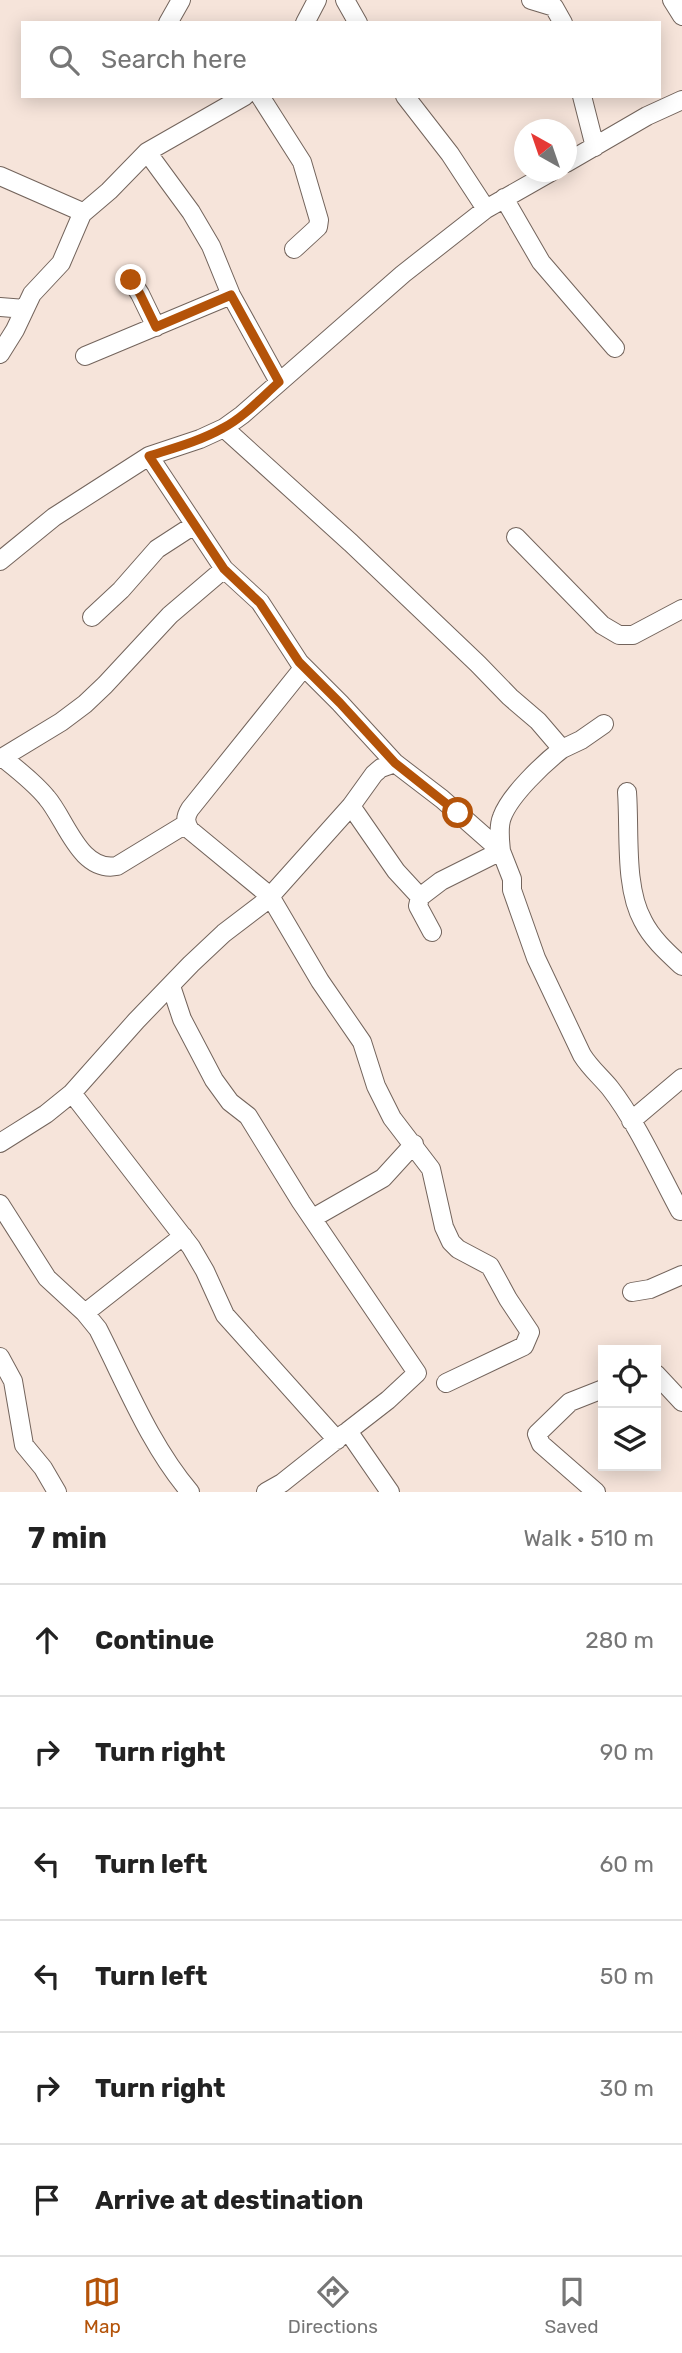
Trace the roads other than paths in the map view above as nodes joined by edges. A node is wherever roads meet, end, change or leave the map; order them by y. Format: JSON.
{"nodes":[{"id":1,"x":181,"y":0,"type":"edge"},
{"id":2,"x":317,"y":0,"type":"edge"},
{"id":3,"x":345,"y":0,"type":"edge"},
{"id":4,"x":531,"y":0,"type":"edge"},
{"id":5,"x":671,"y":0,"type":"edge"},
{"id":6,"x":682,"y":16,"type":"edge"},
{"id":7,"x":169,"y":21,"type":"edge"},
{"id":8,"x":305,"y":21,"type":"edge"},
{"id":9,"x":357,"y":21,"type":"edge"},
{"id":10,"x":562,"y":21,"type":"edge"},
{"id":11,"x":242,"y":98,"type":"edge"},
{"id":12,"x":261,"y":98,"type":"edge"},
{"id":13,"x":407,"y":98,"type":"edge"},
{"id":14,"x":583,"y":98,"type":"edge"},
{"id":15,"x":682,"y":100,"type":"edge"},
{"id":16,"x":595,"y":147,"type":"junction"},
{"id":17,"x":147,"y":152,"type":"junction"},
{"id":18,"x":577,"y":157,"type":"edge"},
{"id":19,"x":0,"y":176,"type":"edge"},
{"id":20,"x":533,"y":182,"type":"edge"},
{"id":21,"x":504,"y":198,"type":"junction"},
{"id":22,"x":486,"y":209,"type":"junction"},
{"id":23,"x":82,"y":214,"type":"junction"},
{"id":24,"x":294,"y":249,"type":"dead end"},
{"id":25,"x":131,"y":280,"type":"dead end"},
{"id":26,"x":231,"y":295,"type":"junction"},
{"id":27,"x":0,"y":307,"type":"edge"},
{"id":28,"x":25,"y":309,"type":"junction"},
{"id":29,"x":156,"y":327,"type":"junction"},
{"id":30,"x":615,"y":348,"type":"dead end"},
{"id":31,"x":0,"y":354,"type":"edge"},
{"id":32,"x":85,"y":356,"type":"dead end"},
{"id":33,"x":279,"y":382,"type":"junction"},
{"id":34,"x":223,"y":428,"type":"junction"},
{"id":35,"x":149,"y":456,"type":"junction"},
{"id":36,"x":194,"y":525,"type":"junction"},
{"id":37,"x":516,"y":537,"type":"dead end"},
{"id":38,"x":0,"y":561,"type":"edge"},
{"id":39,"x":224,"y":569,"type":"junction"},
{"id":40,"x":682,"y":609,"type":"edge"},
{"id":41,"x":92,"y":617,"type":"dead end"},
{"id":42,"x":304,"y":667,"type":"junction"},
{"id":43,"x":604,"y":724,"type":"dead end"},
{"id":44,"x":562,"y":749,"type":"junction"},
{"id":45,"x":1,"y":758,"type":"edge"},
{"id":46,"x":395,"y":763,"type":"junction"},
{"id":47,"x":627,"y":792,"type":"dead end"},
{"id":48,"x":351,"y":806,"type":"junction"},
{"id":49,"x":186,"y":824,"type":"junction"},
{"id":50,"x":501,"y":851,"type":"junction"},
{"id":51,"x":270,"y":896,"type":"junction"},
{"id":52,"x":420,"y":897,"type":"junction"},
{"id":53,"x":432,"y":932,"type":"dead end"},
{"id":54,"x":682,"y":966,"type":"edge"},
{"id":55,"x":171,"y":986,"type":"junction"},
{"id":56,"x":682,"y":1078,"type":"edge"},
{"id":57,"x":72,"y":1093,"type":"junction"},
{"id":58,"x":631,"y":1121,"type":"junction"},
{"id":59,"x":0,"y":1143,"type":"edge"},
{"id":60,"x":414,"y":1144,"type":"junction"},
{"id":61,"x":0,"y":1204,"type":"edge"},
{"id":62,"x":680,"y":1211,"type":"dead end"},
{"id":63,"x":313,"y":1218,"type":"junction"},
{"id":64,"x":183,"y":1236,"type":"junction"},
{"id":65,"x":682,"y":1275,"type":"edge"},
{"id":66,"x":632,"y":1292,"type":"dead end"},
{"id":67,"x":85,"y":1313,"type":"junction"},
{"id":68,"x":0,"y":1357,"type":"edge"},
{"id":69,"x":661,"y":1379,"type":"edge"},
{"id":70,"x":446,"y":1383,"type":"dead end"},
{"id":71,"x":598,"y":1391,"type":"edge"},
{"id":72,"x":681,"y":1398,"type":"edge"},
{"id":73,"x":343,"y":1435,"type":"junction"},
{"id":74,"x":57,"y":1492,"type":"edge"},
{"id":75,"x":190,"y":1492,"type":"edge"},
{"id":76,"x":266,"y":1492,"type":"edge"},
{"id":77,"x":390,"y":1492,"type":"edge"},
{"id":78,"x":596,"y":1492,"type":"edge"}],
"edges":[{"from":1,"to":7,"type":"street"},
{"from":2,"to":8,"type":"street"},
{"from":3,"to":9,"type":"street"},
{"from":4,"to":10,"type":"street"},
{"from":5,"to":6,"type":"street"},
{"from":11,"to":17,"type":"street"},
{"from":12,"to":24,"type":"street"},
{"from":13,"to":22,"type":"street"},
{"from":14,"to":16,"type":"street"},
{"from":15,"to":16,"type":"street"},
{"from":16,"to":18,"type":"street"},
{"from":17,"to":23,"type":"street"},
{"from":17,"to":26,"type":"street"},
{"from":19,"to":23,"type":"street"},
{"from":20,"to":21,"type":"street"},
{"from":21,"to":22,"type":"street"},
{"from":21,"to":30,"type":"street"},
{"from":22,"to":33,"type":"street"},
{"from":23,"to":28,"type":"street"},
{"from":25,"to":29,"type":"street"},
{"from":26,"to":29,"type":"street"},
{"from":26,"to":33,"type":"street"},
{"from":27,"to":28,"type":"street"},
{"from":28,"to":31,"type":"street"},
{"from":29,"to":32,"type":"street"},
{"from":33,"to":34,"type":"street"},
{"from":34,"to":35,"type":"street"},
{"from":34,"to":44,"type":"street"},
{"from":35,"to":36,"type":"street"},
{"from":35,"to":38,"type":"street"},
{"from":36,"to":39,"type":"street"},
{"from":36,"to":41,"type":"street"},
{"from":37,"to":40,"type":"street"},
{"from":39,"to":42,"type":"street"},
{"from":39,"to":45,"type":"street"},
{"from":42,"to":46,"type":"street"},
{"from":42,"to":49,"type":"street"},
{"from":43,"to":44,"type":"street"},
{"from":44,"to":50,"type":"street"},
{"from":45,"to":49,"type":"street"},
{"from":46,"to":48,"type":"street"},
{"from":46,"to":50,"type":"street"},
{"from":47,"to":54,"type":"street"},
{"from":48,"to":51,"type":"street"},
{"from":48,"to":52,"type":"street"},
{"from":49,"to":51,"type":"street"},
{"from":50,"to":52,"type":"street"},
{"from":50,"to":58,"type":"street"},
{"from":51,"to":55,"type":"street"},
{"from":51,"to":60,"type":"street"},
{"from":52,"to":53,"type":"street"},
{"from":55,"to":57,"type":"street"},
{"from":55,"to":63,"type":"street"},
{"from":56,"to":58,"type":"street"},
{"from":57,"to":59,"type":"street"},
{"from":57,"to":64,"type":"street"},
{"from":58,"to":62,"type":"street"},
{"from":60,"to":63,"type":"street"},
{"from":60,"to":70,"type":"street"},
{"from":61,"to":67,"type":"street"},
{"from":63,"to":73,"type":"street"},
{"from":64,"to":67,"type":"street"},
{"from":64,"to":73,"type":"street"},
{"from":65,"to":66,"type":"street"},
{"from":67,"to":75,"type":"street"},
{"from":68,"to":74,"type":"street"},
{"from":69,"to":72,"type":"street"},
{"from":71,"to":78,"type":"street"},
{"from":73,"to":76,"type":"street"},
{"from":73,"to":77,"type":"street"}]}
